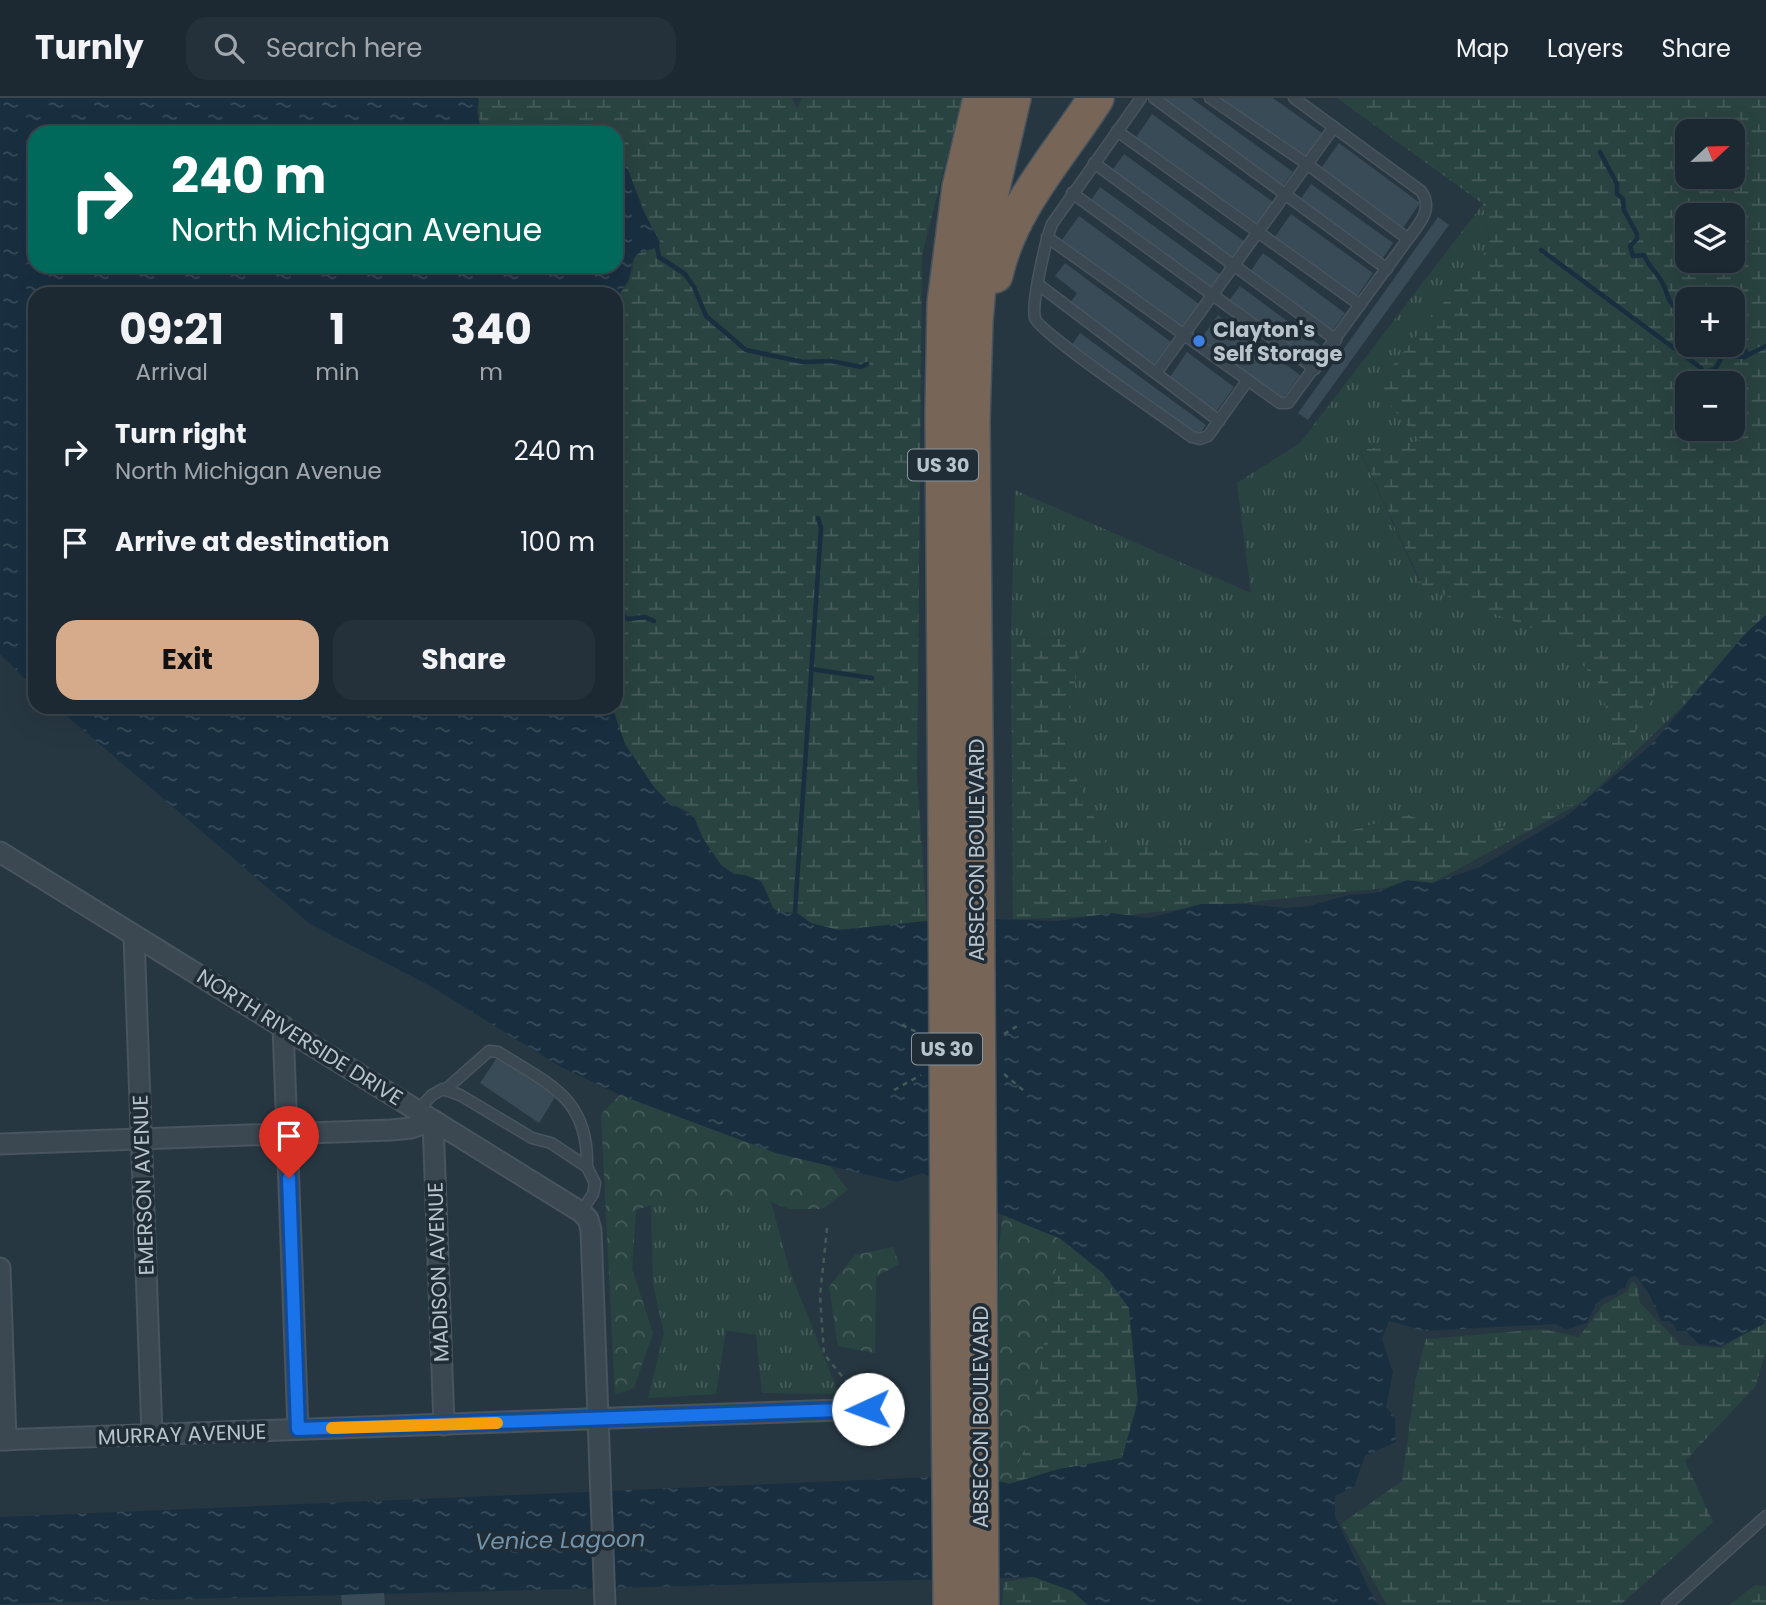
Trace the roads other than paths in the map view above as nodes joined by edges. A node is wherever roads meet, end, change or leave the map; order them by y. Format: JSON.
{"nodes":[{"id":1,"x":981,"y":98,"type":"edge"},
{"id":2,"x":1013,"y":98,"type":"edge"},
{"id":3,"x":1096,"y":98,"type":"edge"},
{"id":4,"x":1141,"y":98,"type":"edge"},
{"id":5,"x":1154,"y":98,"type":"edge"},
{"id":6,"x":1210,"y":98,"type":"edge"},
{"id":7,"x":1294,"y":98,"type":"edge"},
{"id":8,"x":1334,"y":127,"type":"junction"},
{"id":9,"x":1117,"y":131,"type":"junction"},
{"id":10,"x":1094,"y":163,"type":"junction"},
{"id":11,"x":1307,"y":164,"type":"junction"},
{"id":12,"x":1072,"y":194,"type":"junction"},
{"id":13,"x":1285,"y":194,"type":"junction"},
{"id":14,"x":1258,"y":232,"type":"junction"},
{"id":15,"x":1047,"y":236,"type":"junction"},
{"id":16,"x":1408,"y":239,"type":"junction"},
{"id":17,"x":1234,"y":265,"type":"junction"},
{"id":18,"x":1387,"y":269,"type":"junction"},
{"id":19,"x":1039,"y":285,"type":"junction"},
{"id":20,"x":1212,"y":295,"type":"junction"},
{"id":21,"x":1360,"y":305,"type":"junction"},
{"id":22,"x":1184,"y":334,"type":"junction"},
{"id":23,"x":1336,"y":340,"type":"junction"},
{"id":24,"x":1315,"y":369,"type":"junction"},
{"id":25,"x":1156,"y":373,"type":"junction"},
{"id":26,"x":973,"y":378,"type":"junction"},
{"id":27,"x":1248,"y":380,"type":"junction"},
{"id":28,"x":1219,"y":421,"type":"junction"},
{"id":29,"x":961,"y":835,"type":"junction"},
{"id":30,"x":0,"y":852,"type":"edge"},
{"id":31,"x":134,"y":936,"type":"junction"},
{"id":32,"x":283,"y":1026,"type":"junction"},
{"id":33,"x":445,"y":1090,"type":"junction"},
{"id":34,"x":426,"y":1115,"type":"junction"},
{"id":35,"x":288,"y":1134,"type":"junction"},
{"id":36,"x":141,"y":1138,"type":"junction"},
{"id":37,"x":0,"y":1144,"type":"edge"},
{"id":38,"x":587,"y":1167,"type":"junction"},
{"id":39,"x":581,"y":1212,"type":"junction"},
{"id":40,"x":0,"y":1268,"type":"edge"},
{"id":41,"x":868,"y":1409,"type":"road end"},
{"id":42,"x":597,"y":1420,"type":"junction"},
{"id":43,"x":444,"y":1425,"type":"junction"},
{"id":44,"x":298,"y":1429,"type":"junction"},
{"id":45,"x":152,"y":1434,"type":"junction"},
{"id":46,"x":3,"y":1440,"type":"edge"},
{"id":47,"x":1766,"y":1516,"type":"edge"},
{"id":48,"x":604,"y":1595,"type":"edge"},
{"id":49,"x":966,"y":1599,"type":"edge"},
{"id":50,"x":1667,"y":1605,"type":"edge"}],
"edges":[{"from":1,"to":29,"type":"highway","name":"ABSECON BOULEVARD","number":"US 30"},
{"from":2,"to":26,"type":"highway","name":"ABSECON BOULEVARD","number":"US 30"},
{"from":3,"to":26,"type":"highway"},
{"from":4,"to":9,"type":"lane"},
{"from":5,"to":13,"type":"lane"},
{"from":6,"to":11,"type":"lane"},
{"from":7,"to":8,"type":"lane"},
{"from":8,"to":11,"type":"lane"},
{"from":8,"to":16,"type":"lane"},
{"from":9,"to":10,"type":"lane"},
{"from":9,"to":14,"type":"lane"},
{"from":10,"to":12,"type":"lane"},
{"from":10,"to":17,"type":"lane"},
{"from":11,"to":13,"type":"lane"},
{"from":11,"to":16,"type":"lane"},
{"from":12,"to":15,"type":"lane"},
{"from":12,"to":20,"type":"lane"},
{"from":13,"to":14,"type":"lane"},
{"from":13,"to":18,"type":"lane"},
{"from":14,"to":17,"type":"lane"},
{"from":14,"to":21,"type":"lane"},
{"from":15,"to":19,"type":"lane"},
{"from":15,"to":22,"type":"lane"},
{"from":16,"to":18,"type":"lane"},
{"from":17,"to":20,"type":"lane"},
{"from":17,"to":23,"type":"lane"},
{"from":18,"to":21,"type":"lane"},
{"from":19,"to":25,"type":"lane"},
{"from":19,"to":28,"type":"lane"},
{"from":20,"to":22,"type":"lane"},
{"from":20,"to":24,"type":"lane"},
{"from":21,"to":23,"type":"lane"},
{"from":22,"to":25,"type":"lane"},
{"from":22,"to":27,"type":"lane"},
{"from":23,"to":24,"type":"lane"},
{"from":24,"to":27,"type":"lane"},
{"from":25,"to":28,"type":"lane"},
{"from":26,"to":29,"type":"highway","name":"ABSECON BOULEVARD","number":"US 30"},
{"from":27,"to":28,"type":"lane"},
{"from":29,"to":49,"type":"highway","name":"ABSECON BOULEVARD","number":"US 30","bridge":true},
{"from":30,"to":31,"type":"street","name":"NORTH RIVERSIDE DRIVE"},
{"from":31,"to":32,"type":"street","name":"NORTH RIVERSIDE DRIVE"},
{"from":31,"to":36,"type":"street","name":"EMERSON AVENUE"},
{"from":32,"to":34,"type":"street","name":"NORTH RIVERSIDE DRIVE"},
{"from":32,"to":35,"type":"street"},
{"from":33,"to":34,"type":"lane"},
{"from":33,"to":38,"type":"lane"},
{"from":33,"to":38,"type":"lane"},
{"from":34,"to":35,"type":"street"},
{"from":34,"to":39,"type":"street","name":"NORTH RIVERSIDE DRIVE"},
{"from":34,"to":43,"type":"street","name":"MADISON AVENUE"},
{"from":35,"to":36,"type":"street"},
{"from":35,"to":44,"type":"street"},
{"from":36,"to":37,"type":"street"},
{"from":36,"to":45,"type":"street","name":"EMERSON AVENUE"},
{"from":38,"to":39,"type":"lane"},
{"from":39,"to":42,"type":"street","name":"NORTH RIVERSIDE DRIVE"},
{"from":40,"to":46,"type":"street"},
{"from":41,"to":42,"type":"street","name":"MURRAY AVENUE"},
{"from":42,"to":43,"type":"street","name":"MURRAY AVENUE"},
{"from":42,"to":48,"type":"street"},
{"from":43,"to":44,"type":"street","name":"MURRAY AVENUE"},
{"from":44,"to":45,"type":"street","name":"MURRAY AVENUE"},
{"from":45,"to":46,"type":"street","name":"MURRAY AVENUE"},
{"from":47,"to":50,"type":"lane"}]}
